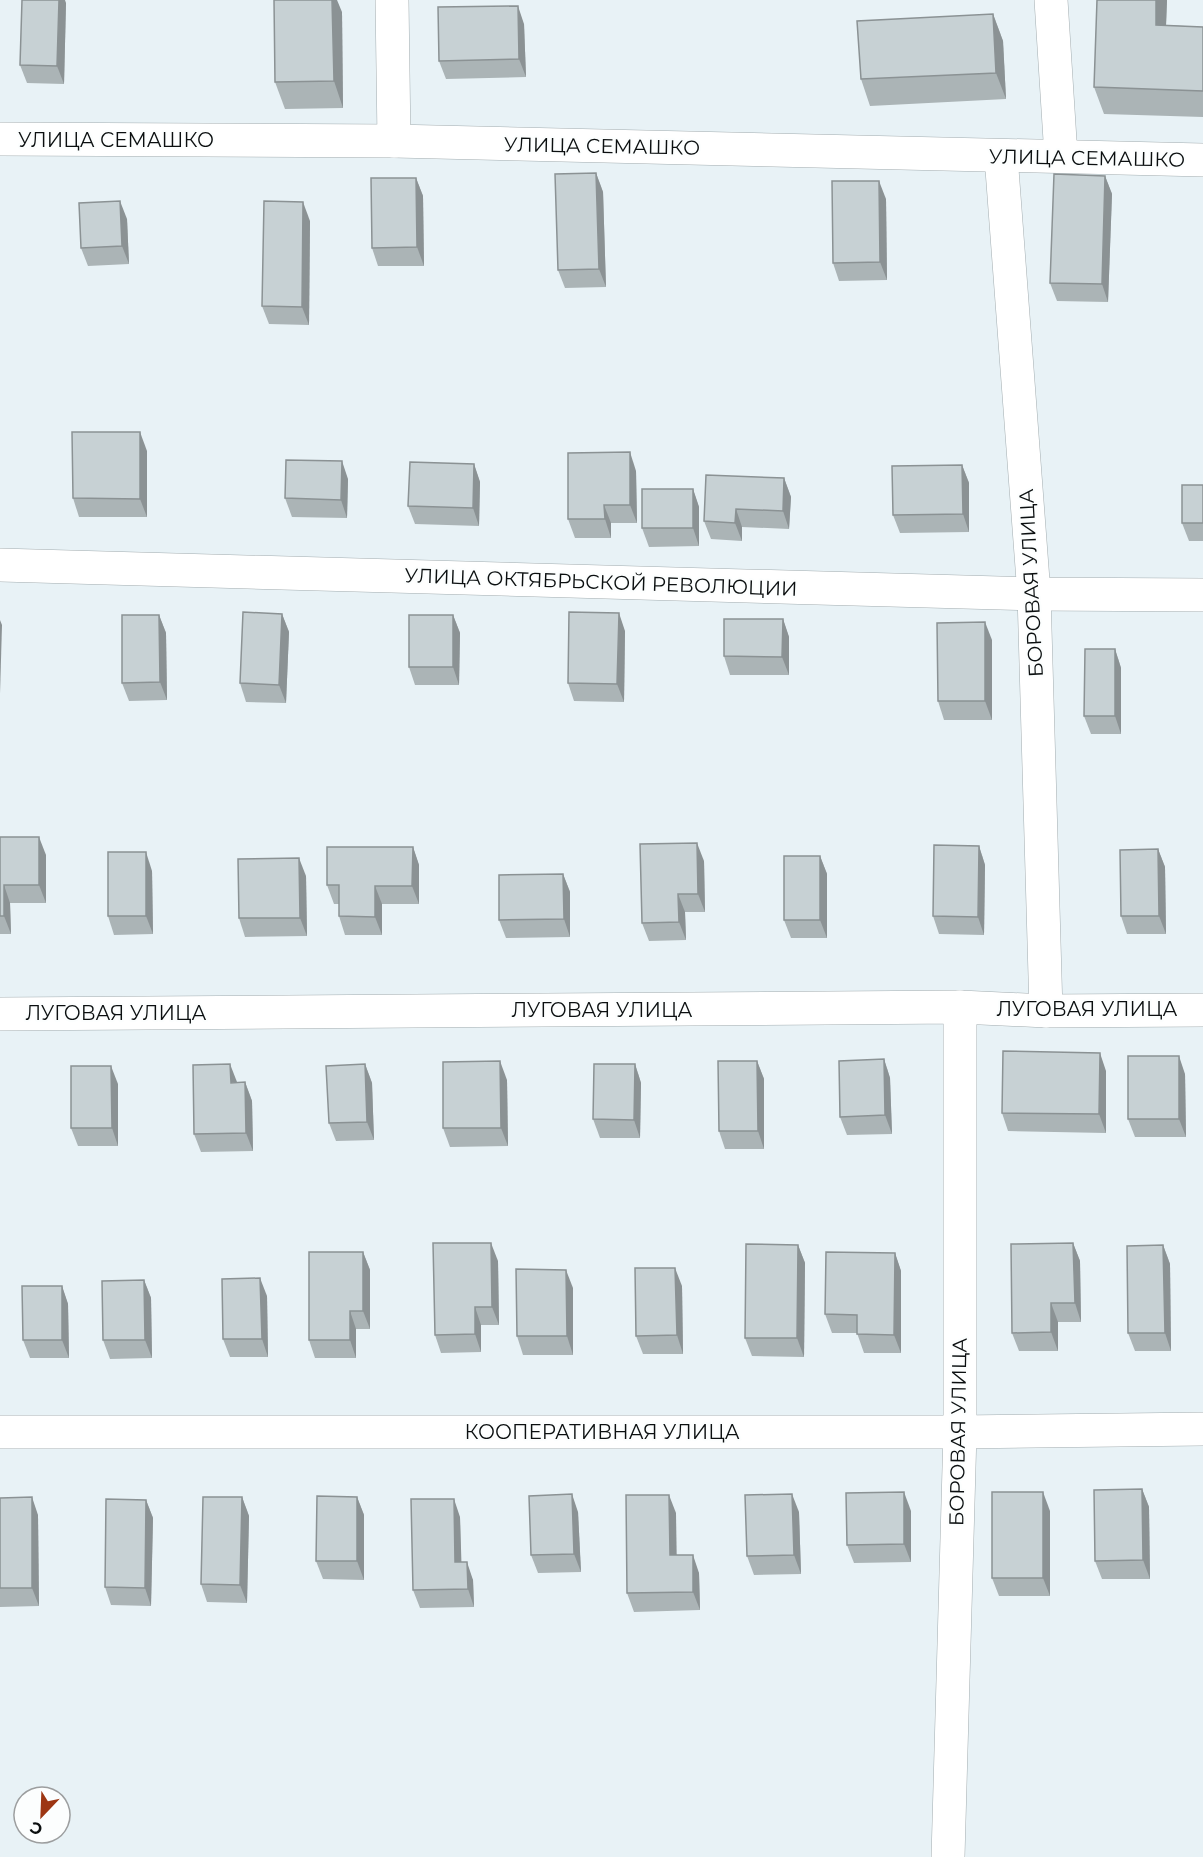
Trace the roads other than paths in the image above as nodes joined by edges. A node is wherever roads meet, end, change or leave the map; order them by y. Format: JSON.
{"nodes":[{"id":1,"x":392,"y":0,"type":"edge"},
{"id":2,"x":1051,"y":0,"type":"edge"},
{"id":3,"x":0,"y":139,"type":"edge"},
{"id":4,"x":394,"y":141,"type":"junction"},
{"id":5,"x":1001,"y":156,"type":"junction"},
{"id":6,"x":1061,"y":156,"type":"junction"},
{"id":7,"x":1203,"y":160,"type":"edge"},
{"id":8,"x":0,"y":566,"type":"edge"},
{"id":9,"x":1034,"y":594,"type":"junction"},
{"id":10,"x":1203,"y":595,"type":"edge"},
{"id":11,"x":960,"y":1007,"type":"junction"},
{"id":12,"x":1203,"y":1010,"type":"edge"},
{"id":13,"x":1046,"y":1011,"type":"junction"},
{"id":14,"x":0,"y":1014,"type":"edge"},
{"id":15,"x":1203,"y":1429,"type":"edge"},
{"id":16,"x":0,"y":1432,"type":"edge"},
{"id":17,"x":960,"y":1432,"type":"junction"},
{"id":18,"x":948,"y":1857,"type":"edge"}],
"edges":[{"from":1,"to":4,"type":"street"},
{"from":2,"to":6,"type":"street"},
{"from":3,"to":4,"type":"street","name":"УЛИЦА СЕМАШКО"},
{"from":4,"to":5,"type":"street","name":"УЛИЦА СЕМАШКО"},
{"from":5,"to":6,"type":"street","name":"УЛИЦА СЕМАШКО"},
{"from":5,"to":9,"type":"street","name":"БОРОВАЯ УЛИЦА"},
{"from":6,"to":7,"type":"street","name":"УЛИЦА СЕМАШКО"},
{"from":8,"to":9,"type":"street","name":"УЛИЦА ОКТЯБРЬСКОЙ РЕВОЛЮЦИИ"},
{"from":9,"to":10,"type":"street","name":"УЛИЦА ОКТЯБРЬСКОЙ РЕВОЛЮЦИИ"},
{"from":9,"to":13,"type":"street","name":"БОРОВАЯ УЛИЦА"},
{"from":11,"to":13,"type":"street","name":"ЛУГОВАЯ УЛИЦА"},
{"from":11,"to":14,"type":"street","name":"ЛУГОВАЯ УЛИЦА"},
{"from":11,"to":17,"type":"street","name":"БОРОВАЯ УЛИЦА"},
{"from":12,"to":13,"type":"street","name":"ЛУГОВАЯ УЛИЦА"},
{"from":15,"to":17,"type":"street","name":"КООПЕРАТИВНАЯ УЛИЦА"},
{"from":16,"to":17,"type":"street","name":"КООПЕРАТИВНАЯ УЛИЦА"},
{"from":17,"to":18,"type":"street","name":"БОРОВАЯ УЛИЦА"}]}
